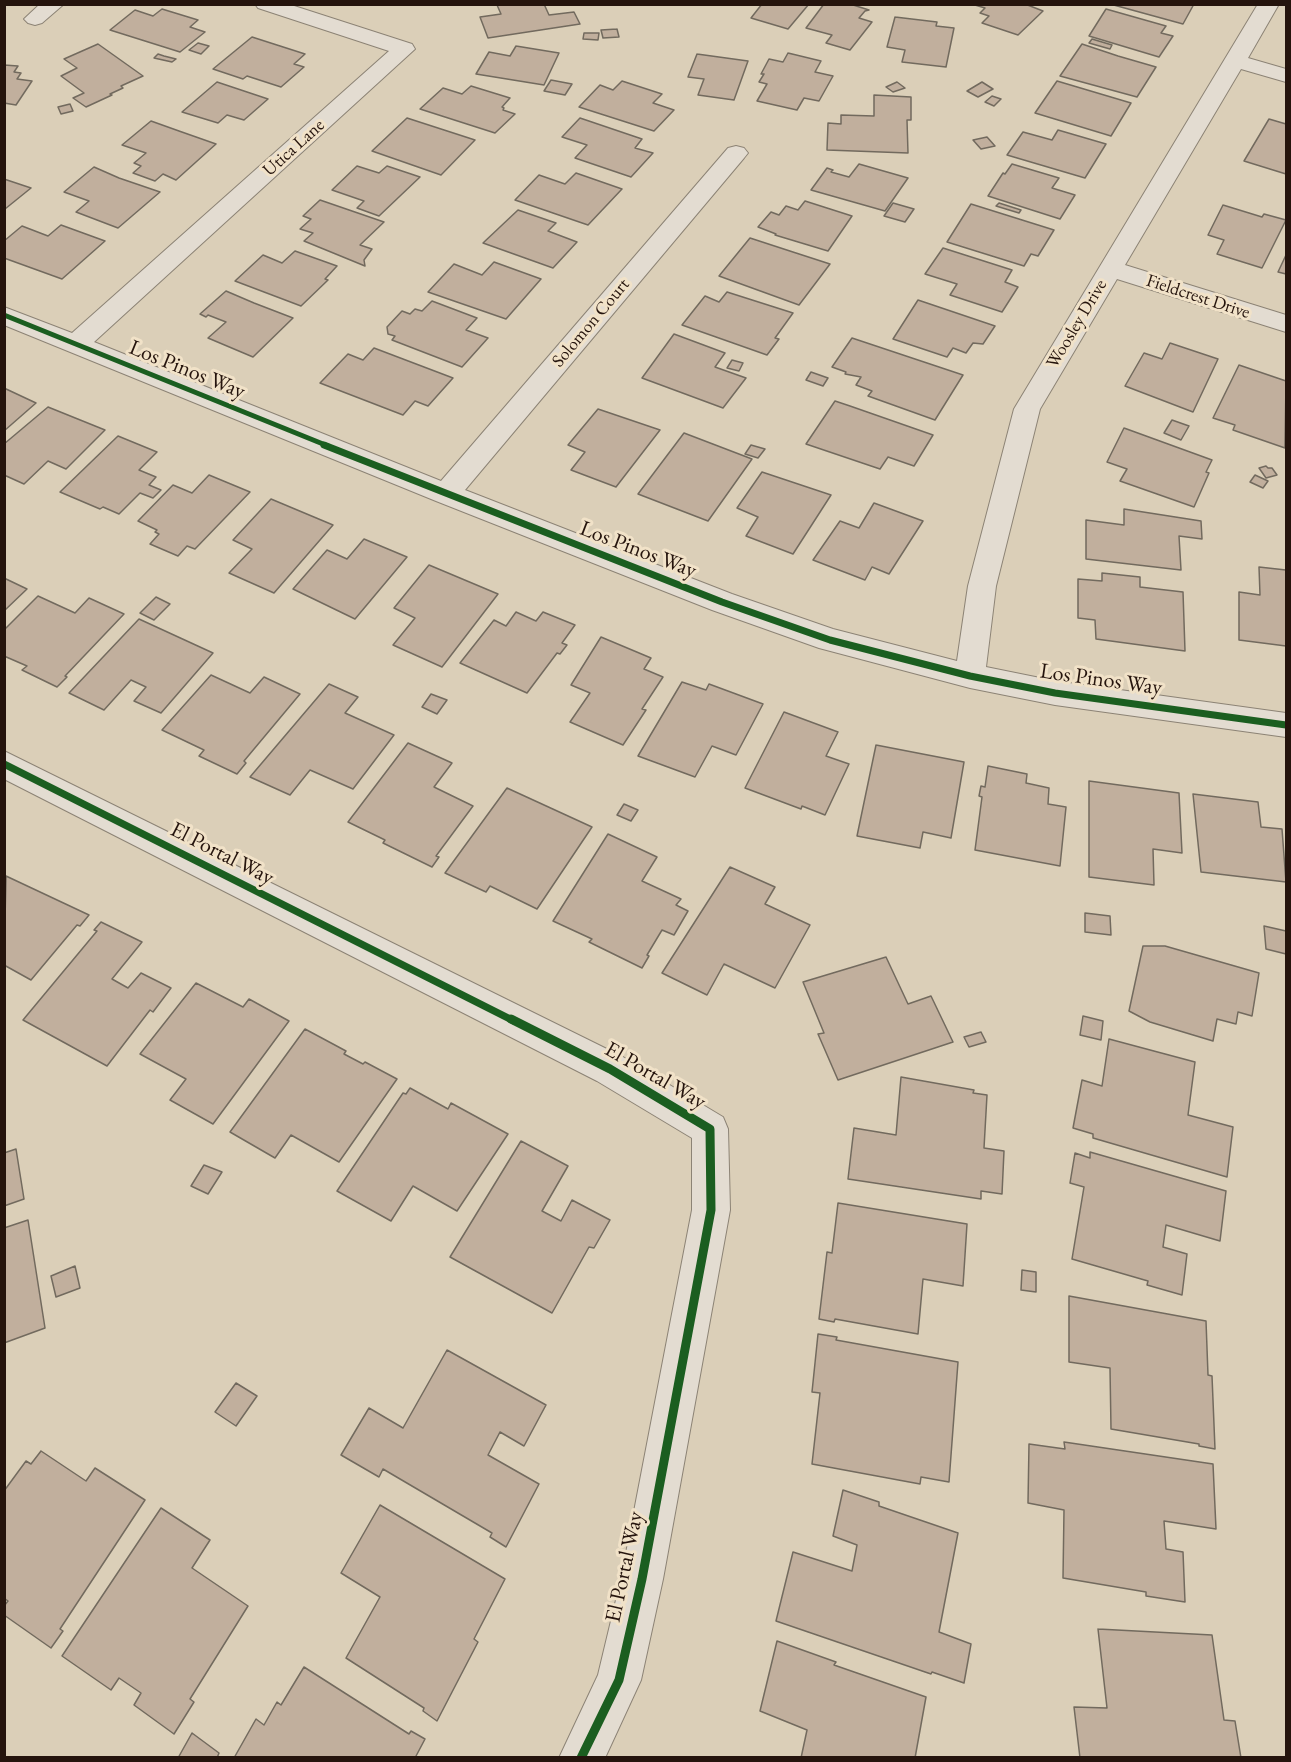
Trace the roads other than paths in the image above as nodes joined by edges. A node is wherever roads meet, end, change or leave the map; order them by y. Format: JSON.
{"nodes":[{"id":1,"x":54,"y":4,"type":"edge"},
{"id":2,"x":265,"y":4,"type":"edge"},
{"id":3,"x":1269,"y":4,"type":"edge"},
{"id":4,"x":35,"y":18,"type":"dead end"},
{"id":5,"x":1236,"y":61,"type":"junction"},
{"id":6,"x":1287,"y":76,"type":"edge"},
{"id":7,"x":736,"y":153,"type":"dead end"},
{"id":8,"x":1110,"y":269,"type":"junction"},
{"id":9,"x":4,"y":315,"type":"edge"},
{"id":10,"x":1287,"y":324,"type":"edge"},
{"id":11,"x":76,"y":344,"type":"junction"},
{"id":12,"x":446,"y":494,"type":"junction"},
{"id":13,"x":970,"y":676,"type":"junction"},
{"id":14,"x":1287,"y":725,"type":"edge"},
{"id":15,"x":4,"y":764,"type":"edge"},
{"id":16,"x":581,"y":1758,"type":"edge"}],
"edges":[{"from":1,"to":4,"type":"street"},
{"from":2,"to":11,"type":"street","name":"Utica Lane"},
{"from":3,"to":5,"type":"street","name":"Woosley Drive"},
{"from":5,"to":6,"type":"street"},
{"from":5,"to":8,"type":"street","name":"Woosley Drive"},
{"from":7,"to":12,"type":"street","name":"Solomon Court"},
{"from":8,"to":10,"type":"street","name":"Fieldcrest Drive"},
{"from":8,"to":13,"type":"street","name":"Woosley Drive"},
{"from":9,"to":11,"type":"street","name":"Los Pinos Way"},
{"from":11,"to":12,"type":"street","name":"Los Pinos Way"},
{"from":12,"to":13,"type":"street","name":"Los Pinos Way"},
{"from":13,"to":14,"type":"street","name":"Los Pinos Way"},
{"from":15,"to":16,"type":"street","name":"El Portal Way"}]}
